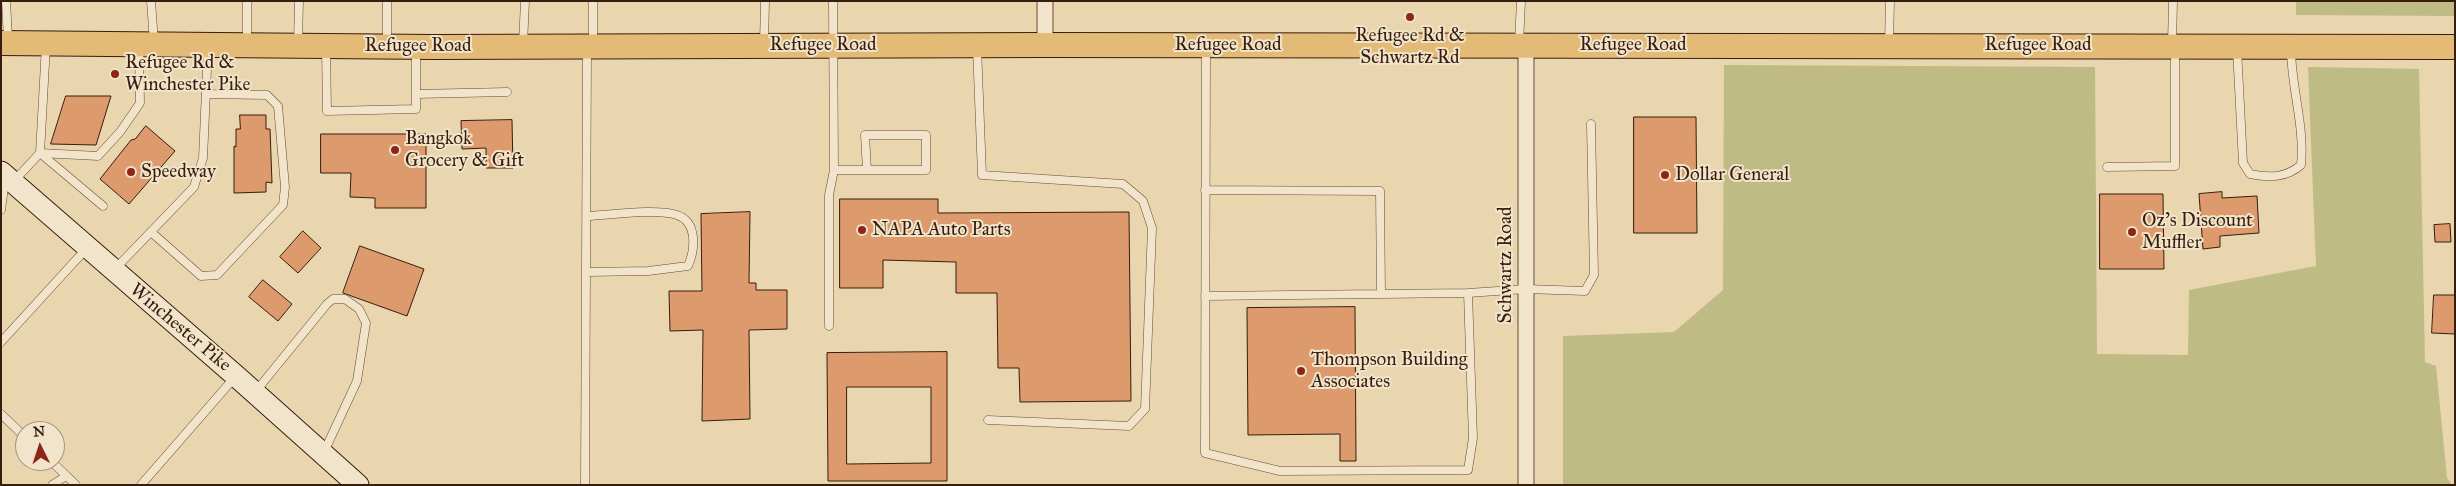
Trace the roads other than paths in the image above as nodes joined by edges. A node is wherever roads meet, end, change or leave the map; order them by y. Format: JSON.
{"nodes":[{"id":1,"x":6,"y":1,"type":"edge"},
{"id":2,"x":151,"y":1,"type":"edge"},
{"id":3,"x":247,"y":1,"type":"edge"},
{"id":4,"x":299,"y":1,"type":"edge"},
{"id":5,"x":387,"y":1,"type":"edge"},
{"id":6,"x":525,"y":1,"type":"edge"},
{"id":7,"x":593,"y":1,"type":"edge"},
{"id":8,"x":766,"y":1,"type":"edge"},
{"id":9,"x":833,"y":1,"type":"edge"},
{"id":10,"x":1045,"y":1,"type":"edge"},
{"id":11,"x":1521,"y":1,"type":"edge"},
{"id":12,"x":1890,"y":1,"type":"edge"},
{"id":13,"x":2173,"y":1,"type":"edge"},
{"id":14,"x":46,"y":43,"type":"junction"},
{"id":15,"x":147,"y":44,"type":"junction"},
{"id":16,"x":208,"y":45,"type":"junction"},
{"id":17,"x":246,"y":45,"type":"junction"},
{"id":18,"x":834,"y":45,"type":"junction"},
{"id":19,"x":976,"y":45,"type":"junction"},
{"id":20,"x":1046,"y":45,"type":"junction"},
{"id":21,"x":1206,"y":45,"type":"junction"},
{"id":22,"x":1523,"y":45,"type":"junction"},
{"id":23,"x":1890,"y":45,"type":"junction"},
{"id":24,"x":298,"y":46,"type":"junction"},
{"id":25,"x":326,"y":46,"type":"junction"},
{"id":26,"x":387,"y":46,"type":"junction"},
{"id":27,"x":416,"y":46,"type":"junction"},
{"id":28,"x":523,"y":46,"type":"junction"},
{"id":29,"x":590,"y":46,"type":"junction"},
{"id":30,"x":764,"y":46,"type":"junction"},
{"id":31,"x":2173,"y":46,"type":"junction"},
{"id":32,"x":2237,"y":46,"type":"junction"},
{"id":33,"x":2291,"y":46,"type":"junction"},
{"id":34,"x":2455,"y":47,"type":"edge"},
{"id":35,"x":4,"y":48,"type":"edge"},
{"id":36,"x":507,"y":92,"type":"dead end"},
{"id":37,"x":206,"y":94,"type":"junction"},
{"id":38,"x":416,"y":94,"type":"junction"},
{"id":39,"x":1591,"y":124,"type":"dead end"},
{"id":40,"x":40,"y":153,"type":"junction"},
{"id":41,"x":2108,"y":167,"type":"dead end"},
{"id":42,"x":834,"y":170,"type":"junction"},
{"id":43,"x":867,"y":170,"type":"junction"},
{"id":44,"x":6,"y":177,"type":"edge"},
{"id":45,"x":1206,"y":190,"type":"junction"},
{"id":46,"x":103,"y":206,"type":"dead end"},
{"id":47,"x":1,"y":210,"type":"edge"},
{"id":48,"x":587,"y":216,"type":"junction"},
{"id":49,"x":151,"y":232,"type":"junction"},
{"id":50,"x":87,"y":247,"type":"junction"},
{"id":51,"x":113,"y":270,"type":"junction"},
{"id":52,"x":586,"y":272,"type":"junction"},
{"id":53,"x":1526,"y":289,"type":"junction"},
{"id":54,"x":1468,"y":293,"type":"junction"},
{"id":55,"x":1381,"y":294,"type":"junction"},
{"id":56,"x":1205,"y":296,"type":"junction"},
{"id":57,"x":829,"y":326,"type":"dead end"},
{"id":58,"x":1,"y":342,"type":"edge"},
{"id":59,"x":236,"y":376,"type":"junction"},
{"id":60,"x":255,"y":392,"type":"junction"},
{"id":61,"x":1,"y":414,"type":"edge"},
{"id":62,"x":988,"y":420,"type":"dead end"},
{"id":63,"x":15,"y":427,"type":"edge"},
{"id":64,"x":323,"y":453,"type":"junction"},
{"id":65,"x":61,"y":471,"type":"edge"},
{"id":66,"x":66,"y":476,"type":"junction"},
{"id":67,"x":52,"y":485,"type":"edge"},
{"id":68,"x":76,"y":485,"type":"edge"},
{"id":69,"x":141,"y":485,"type":"edge"},
{"id":70,"x":358,"y":485,"type":"edge"},
{"id":71,"x":585,"y":485,"type":"edge"},
{"id":72,"x":1526,"y":485,"type":"edge"}],
"edges":[{"from":1,"to":35,"type":"lane"},
{"from":2,"to":15,"type":"lane"},
{"from":3,"to":17,"type":"lane"},
{"from":4,"to":24,"type":"lane"},
{"from":5,"to":26,"type":"lane"},
{"from":6,"to":28,"type":"lane"},
{"from":7,"to":29,"type":"lane"},
{"from":8,"to":30,"type":"lane"},
{"from":9,"to":18,"type":"lane"},
{"from":10,"to":20,"type":"street"},
{"from":11,"to":22,"type":"lane"},
{"from":12,"to":23,"type":"lane"},
{"from":13,"to":31,"type":"lane"},
{"from":14,"to":15,"type":"main road","name":"Refugee Road"},
{"from":14,"to":35,"type":"main road","name":"Refugee Road"},
{"from":14,"to":40,"type":"lane"},
{"from":15,"to":16,"type":"main road","name":"Refugee Road"},
{"from":15,"to":40,"type":"lane"},
{"from":16,"to":17,"type":"main road","name":"Refugee Road"},
{"from":16,"to":37,"type":"lane"},
{"from":17,"to":24,"type":"main road","name":"Refugee Road"},
{"from":18,"to":19,"type":"main road","name":"Refugee Road"},
{"from":18,"to":30,"type":"main road","name":"Refugee Road"},
{"from":18,"to":42,"type":"lane"},
{"from":19,"to":20,"type":"main road","name":"Refugee Road"},
{"from":19,"to":62,"type":"lane"},
{"from":20,"to":21,"type":"main road","name":"Refugee Road"},
{"from":21,"to":22,"type":"main road","name":"Refugee Road"},
{"from":21,"to":45,"type":"lane"},
{"from":22,"to":23,"type":"main road","name":"Refugee Road"},
{"from":22,"to":53,"type":"street","name":"Schwartz Road"},
{"from":23,"to":31,"type":"main road","name":"Refugee Road"},
{"from":24,"to":25,"type":"main road","name":"Refugee Road"},
{"from":25,"to":26,"type":"main road","name":"Refugee Road"},
{"from":25,"to":38,"type":"lane"},
{"from":26,"to":27,"type":"main road","name":"Refugee Road"},
{"from":27,"to":28,"type":"main road","name":"Refugee Road"},
{"from":27,"to":38,"type":"lane"},
{"from":28,"to":29,"type":"main road","name":"Refugee Road"},
{"from":29,"to":30,"type":"main road","name":"Refugee Road"},
{"from":29,"to":48,"type":"lane"},
{"from":31,"to":32,"type":"main road","name":"Refugee Road"},
{"from":31,"to":41,"type":"lane"},
{"from":32,"to":33,"type":"main road","name":"Refugee Road"},
{"from":32,"to":33,"type":"lane"},
{"from":33,"to":34,"type":"main road","name":"Refugee Road"},
{"from":36,"to":38,"type":"lane"},
{"from":37,"to":49,"type":"lane"},
{"from":37,"to":49,"type":"lane"},
{"from":39,"to":53,"type":"lane"},
{"from":40,"to":44,"type":"lane"},
{"from":40,"to":46,"type":"lane"},
{"from":42,"to":43,"type":"lane"},
{"from":42,"to":57,"type":"lane"},
{"from":43,"to":43,"type":"lane"},
{"from":44,"to":47,"type":"lane"},
{"from":44,"to":50,"type":"main road","name":"Winchester Pike"},
{"from":45,"to":55,"type":"lane"},
{"from":45,"to":56,"type":"lane"},
{"from":48,"to":52,"type":"lane"},
{"from":48,"to":52,"type":"lane"},
{"from":49,"to":51,"type":"lane"},
{"from":50,"to":51,"type":"main road","name":"Winchester Pike"},
{"from":50,"to":58,"type":"lane"},
{"from":51,"to":59,"type":"main road","name":"Winchester Pike"},
{"from":52,"to":71,"type":"lane"},
{"from":53,"to":54,"type":"lane"},
{"from":53,"to":72,"type":"street","name":"Schwartz Road"},
{"from":54,"to":55,"type":"lane"},
{"from":54,"to":56,"type":"lane"},
{"from":55,"to":56,"type":"lane"},
{"from":59,"to":60,"type":"main road","name":"Winchester Pike"},
{"from":59,"to":69,"type":"lane"},
{"from":60,"to":64,"type":"main road","name":"Winchester Pike"},
{"from":60,"to":64,"type":"lane"},
{"from":61,"to":63,"type":"lane"},
{"from":64,"to":70,"type":"main road","name":"Winchester Pike"},
{"from":65,"to":66,"type":"lane"},
{"from":66,"to":67,"type":"lane"},
{"from":66,"to":68,"type":"lane"}]}
